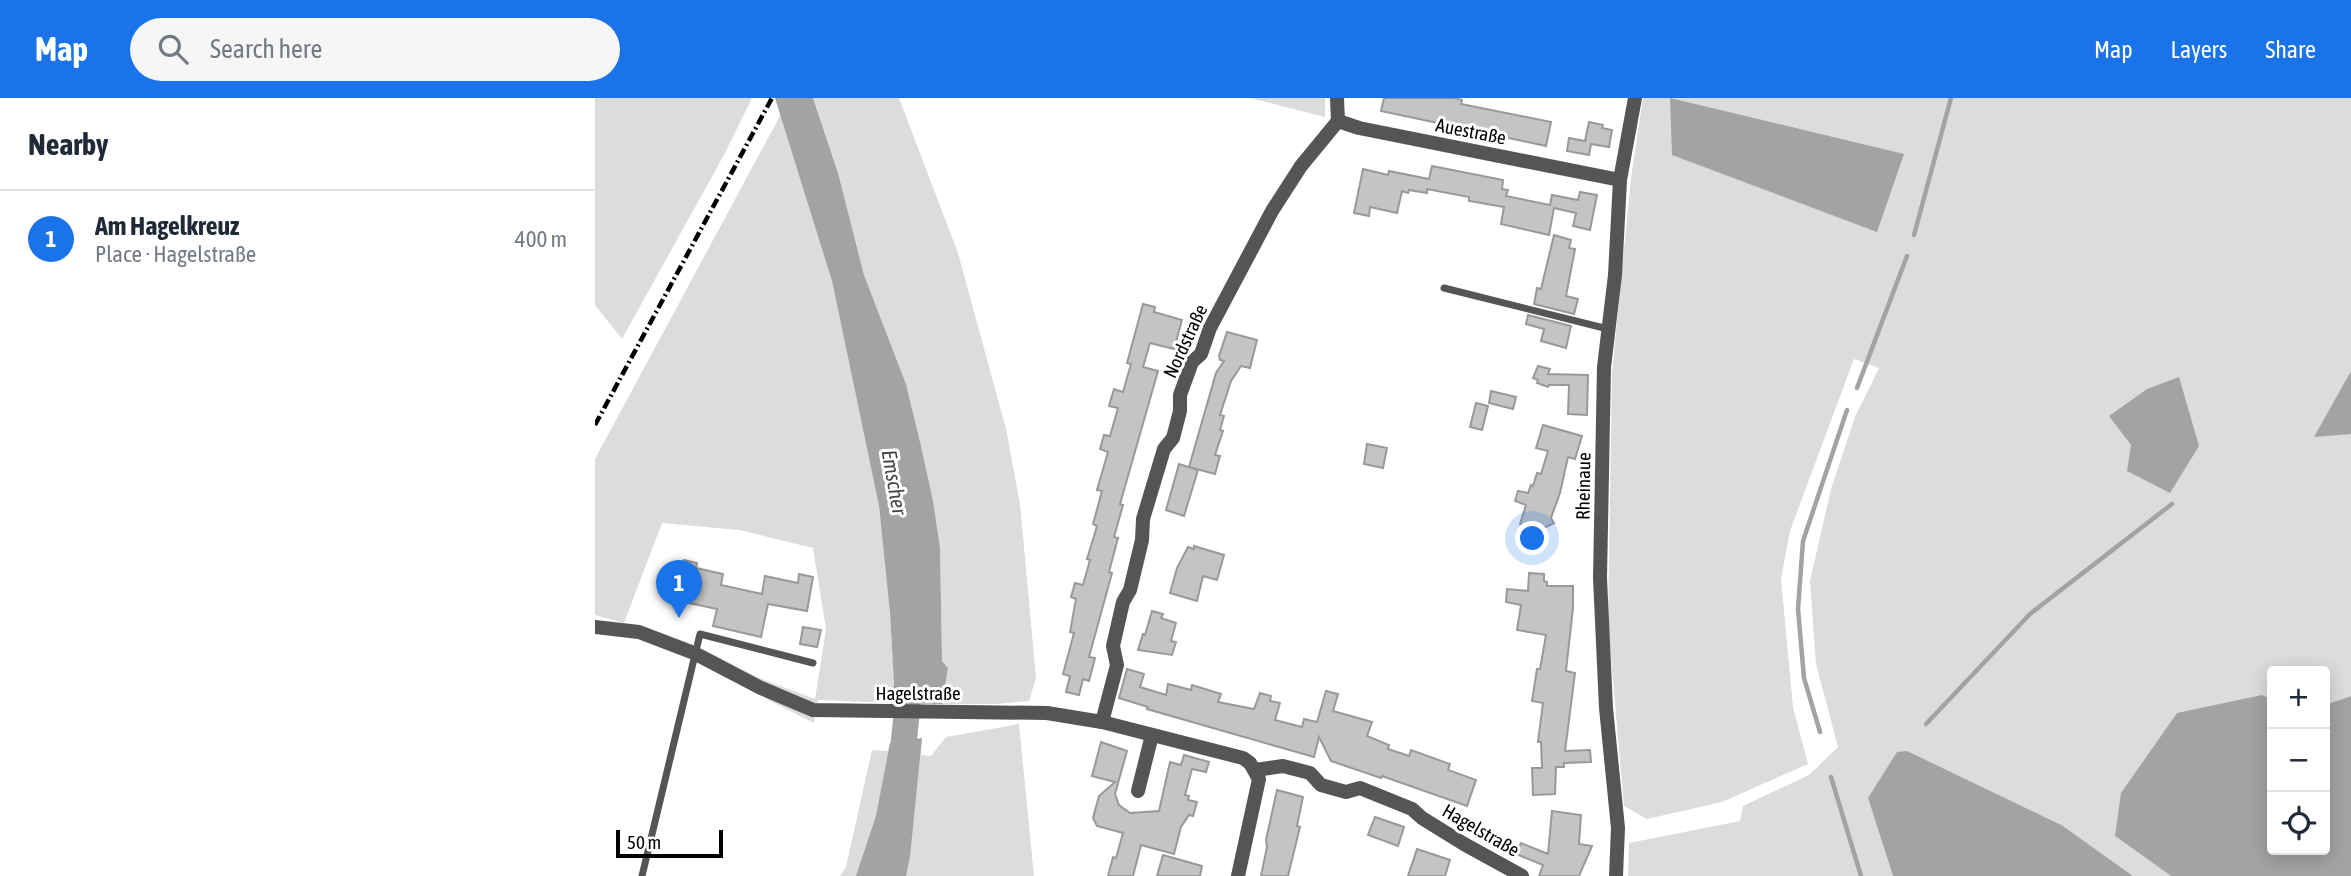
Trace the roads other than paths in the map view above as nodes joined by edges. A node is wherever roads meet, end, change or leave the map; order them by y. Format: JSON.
{"nodes":[{"id":1,"x":1337,"y":98,"type":"edge"},
{"id":2,"x":1635,"y":98,"type":"edge"},
{"id":3,"x":1338,"y":121,"type":"junction"},
{"id":4,"x":1620,"y":180,"type":"junction"},
{"id":5,"x":1444,"y":288,"type":"dead end"},
{"id":6,"x":1609,"y":329,"type":"junction"},
{"id":7,"x":595,"y":627,"type":"edge"},
{"id":8,"x":694,"y":653,"type":"junction"},
{"id":9,"x":813,"y":663,"type":"dead end"},
{"id":10,"x":1102,"y":722,"type":"junction"},
{"id":11,"x":1152,"y":735,"type":"junction"},
{"id":12,"x":1255,"y":770,"type":"junction"},
{"id":13,"x":1137,"y":791,"type":"dead end"},
{"id":14,"x":642,"y":876,"type":"edge"},
{"id":15,"x":1238,"y":876,"type":"edge"},
{"id":16,"x":1522,"y":876,"type":"edge"},
{"id":17,"x":1616,"y":876,"type":"edge"}],
"edges":[{"from":1,"to":3,"type":"street"},
{"from":2,"to":4,"type":"street","name":"Rheinaue"},
{"from":3,"to":4,"type":"street","name":"Auestraße"},
{"from":3,"to":10,"type":"street","name":"Nordstraße"},
{"from":4,"to":6,"type":"street","name":"Rheinaue"},
{"from":5,"to":6,"type":"lane"},
{"from":6,"to":17,"type":"street","name":"Rheinaue"},
{"from":7,"to":8,"type":"street","name":"Hagelstraße"},
{"from":8,"to":9,"type":"lane"},
{"from":8,"to":10,"type":"street","name":"Hagelstraße"},
{"from":8,"to":14,"type":"lane"},
{"from":10,"to":11,"type":"street","name":"Hagelstraße"},
{"from":11,"to":12,"type":"street","name":"Hagelstraße"},
{"from":11,"to":13,"type":"street"},
{"from":12,"to":15,"type":"street"},
{"from":12,"to":16,"type":"street","name":"Hagelstraße"}]}
